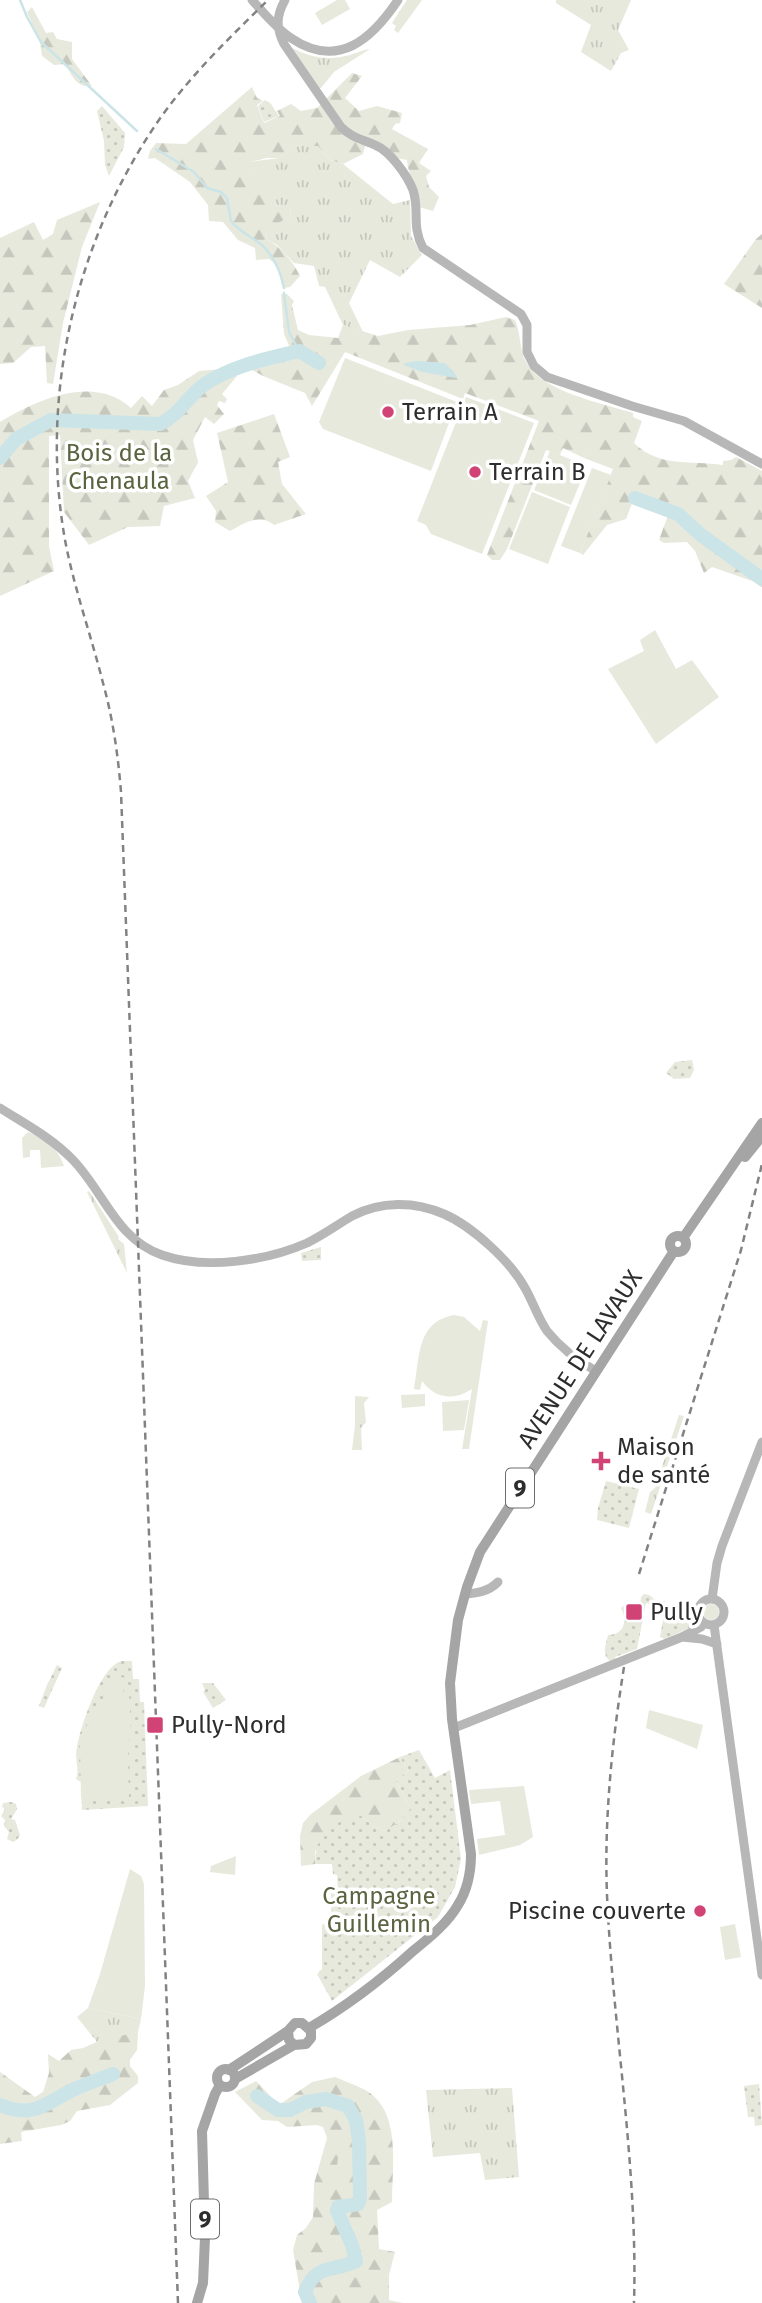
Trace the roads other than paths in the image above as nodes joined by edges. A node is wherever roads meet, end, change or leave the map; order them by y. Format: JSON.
{"nodes":[{"id":1,"x":252,"y":0,"type":"edge"},
{"id":2,"x":285,"y":0,"type":"edge"},
{"id":3,"x":394,"y":1,"type":"edge"},
{"id":4,"x":762,"y":464,"type":"edge"},
{"id":5,"x":0,"y":1108,"type":"edge"},
{"id":6,"x":762,"y":1123,"type":"edge"},
{"id":7,"x":762,"y":1136,"type":"edge"},
{"id":8,"x":728,"y":1175,"type":"junction"},
{"id":9,"x":596,"y":1371,"type":"junction"},
{"id":10,"x":762,"y":1442,"type":"edge"},
{"id":11,"x":471,"y":1575,"type":"junction"},
{"id":12,"x":498,"y":1583,"type":"dead end"},
{"id":13,"x":487,"y":1590,"type":"junction"},
{"id":14,"x":465,"y":1594,"type":"junction"},
{"id":15,"x":712,"y":1599,"type":"junction"},
{"id":16,"x":709,"y":1624,"type":"junction"},
{"id":17,"x":682,"y":1637,"type":"junction"},
{"id":18,"x":717,"y":1644,"type":"junction"},
{"id":19,"x":454,"y":1728,"type":"junction"},
{"id":20,"x":762,"y":1975,"type":"edge"},
{"id":21,"x":309,"y":2028,"type":"junction"},
{"id":22,"x":288,"y":2031,"type":"junction"},
{"id":23,"x":294,"y":2045,"type":"junction"},
{"id":24,"x":232,"y":2074,"type":"junction"},
{"id":25,"x":198,"y":2301,"type":"edge"}],
"edges":[{"from":1,"to":3,"type":"street"},
{"from":2,"to":4,"type":"street"},
{"from":5,"to":9,"type":"street"},
{"from":6,"to":8,"type":"main road","name":"AVENUE DE LAVAUX"},
{"from":7,"to":8,"type":"main road","name":"AVENUE DE LAVAUX"},
{"from":8,"to":9,"type":"main road","name":"AVENUE DE LAVAUX"},
{"from":9,"to":11,"type":"main road","name":"AVENUE DE LAVAUX","number":"9"},
{"from":10,"to":15,"type":"street"},
{"from":11,"to":13,"type":"street"},
{"from":11,"to":14,"type":"main road","name":"AVENUE DE LAVAUX","number":"9"},
{"from":12,"to":13,"type":"street"},
{"from":13,"to":14,"type":"street"},
{"from":14,"to":19,"type":"main road","name":"AVENUE DE LAVAUX","number":"9"},
{"from":15,"to":16,"type":"street"},
{"from":15,"to":16,"type":"street"},
{"from":16,"to":17,"type":"street"},
{"from":16,"to":18,"type":"street"},
{"from":17,"to":18,"type":"street"},
{"from":17,"to":19,"type":"street"},
{"from":18,"to":20,"type":"street"},
{"from":19,"to":21,"type":"main road","name":"AVENUE DE LAVAUX","number":"9"},
{"from":21,"to":22,"type":"main road"},
{"from":21,"to":23,"type":"main road"},
{"from":22,"to":23,"type":"main road"},
{"from":22,"to":24,"type":"main road"},
{"from":23,"to":24,"type":"main road"},
{"from":24,"to":25,"type":"main road","number":"9"}]}
